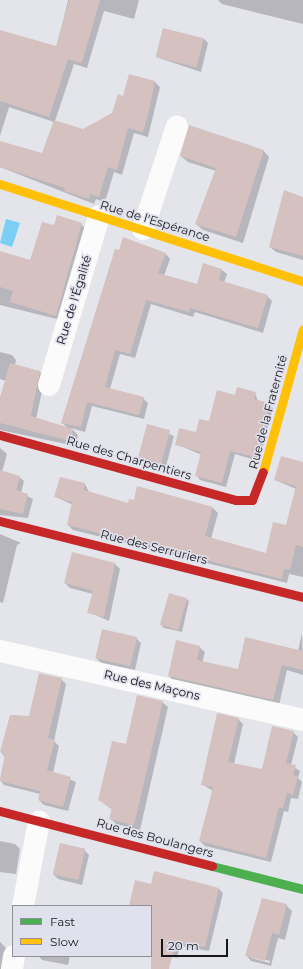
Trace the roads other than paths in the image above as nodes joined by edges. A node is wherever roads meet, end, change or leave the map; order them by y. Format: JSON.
{"nodes":[{"id":1,"x":177,"y":126,"type":"dead end"},
{"id":2,"x":0,"y":184,"type":"edge"},
{"id":3,"x":99,"y":216,"type":"junction"},
{"id":4,"x":144,"y":230,"type":"junction"},
{"id":5,"x":303,"y":281,"type":"edge"},
{"id":6,"x":303,"y":329,"type":"edge"},
{"id":7,"x":49,"y":385,"type":"dead end"},
{"id":8,"x":0,"y":435,"type":"edge"},
{"id":9,"x":252,"y":500,"type":"joint"},
{"id":10,"x":0,"y":521,"type":"edge"},
{"id":11,"x":303,"y":597,"type":"edge"},
{"id":12,"x":0,"y":651,"type":"edge"},
{"id":13,"x":303,"y":720,"type":"edge"},
{"id":14,"x":0,"y":811,"type":"edge"},
{"id":15,"x":39,"y":821,"type":"junction"},
{"id":16,"x":303,"y":889,"type":"edge"},
{"id":17,"x":23,"y":905,"type":"edge"},
{"id":18,"x":14,"y":957,"type":"edge"},
{"id":19,"x":12,"y":969,"type":"edge"}],
"edges":[{"from":1,"to":4,"type":"street"},
{"from":2,"to":3,"type":"street","name":"Rue de l'Espérance"},
{"from":3,"to":4,"type":"street","name":"Rue de l'Espérance"},
{"from":3,"to":7,"type":"street","name":"Rue de l'Égalité"},
{"from":4,"to":5,"type":"street","name":"Rue de l'Espérance"},
{"from":6,"to":9,"type":"street","name":"Rue de la Fraternité"},
{"from":8,"to":9,"type":"street","name":"Rue des Charpentiers"},
{"from":10,"to":11,"type":"street","name":"Rue des Serruriers"},
{"from":12,"to":13,"type":"street","name":"Rue des Maçons"},
{"from":14,"to":15,"type":"street","name":"Rue des Boulangers"},
{"from":15,"to":16,"type":"street","name":"Rue des Boulangers"},
{"from":15,"to":17,"type":"street"},
{"from":18,"to":19,"type":"street"}]}
